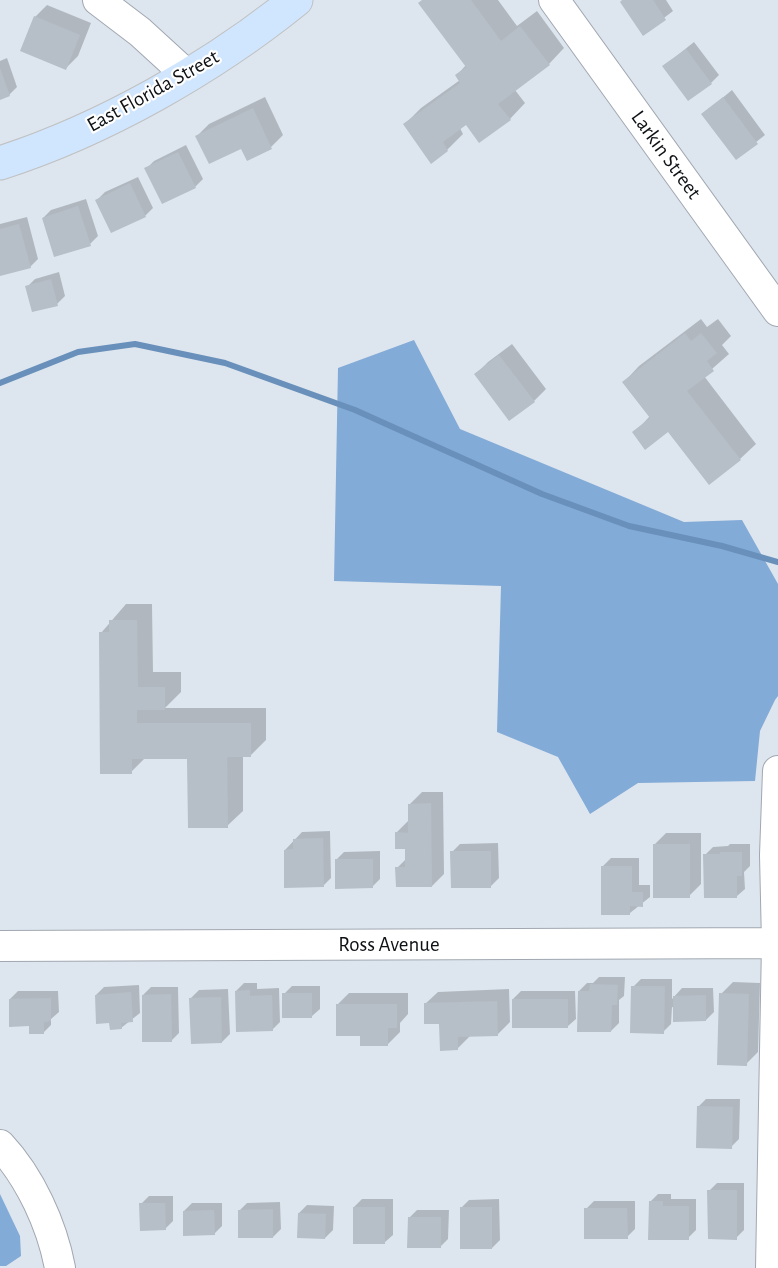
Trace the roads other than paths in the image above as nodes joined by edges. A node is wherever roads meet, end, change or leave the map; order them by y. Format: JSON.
{"nodes":[{"id":1,"x":98,"y":0,"type":"edge"},
{"id":2,"x":296,"y":0,"type":"edge"},
{"id":3,"x":554,"y":0,"type":"edge"},
{"id":4,"x":187,"y":75,"type":"junction"},
{"id":5,"x":0,"y":163,"type":"edge"},
{"id":6,"x":778,"y":311,"type":"edge"},
{"id":7,"x":778,"y":771,"type":"edge"},
{"id":8,"x":778,"y":943,"type":"edge"},
{"id":9,"x":0,"y":946,"type":"edge"},
{"id":10,"x":0,"y":1145,"type":"edge"},
{"id":11,"x":60,"y":1268,"type":"edge"},
{"id":12,"x":771,"y":1268,"type":"edge"}],
"edges":[{"from":1,"to":4,"type":"street"},
{"from":2,"to":4,"type":"main road","name":"East Florida Street"},
{"from":3,"to":6,"type":"street","name":"Larkin Street"},
{"from":4,"to":5,"type":"main road","name":"East Florida Street"},
{"from":7,"to":8,"type":"street"},
{"from":8,"to":9,"type":"street","name":"Ross Avenue"},
{"from":8,"to":12,"type":"street"},
{"from":10,"to":11,"type":"street"}]}
